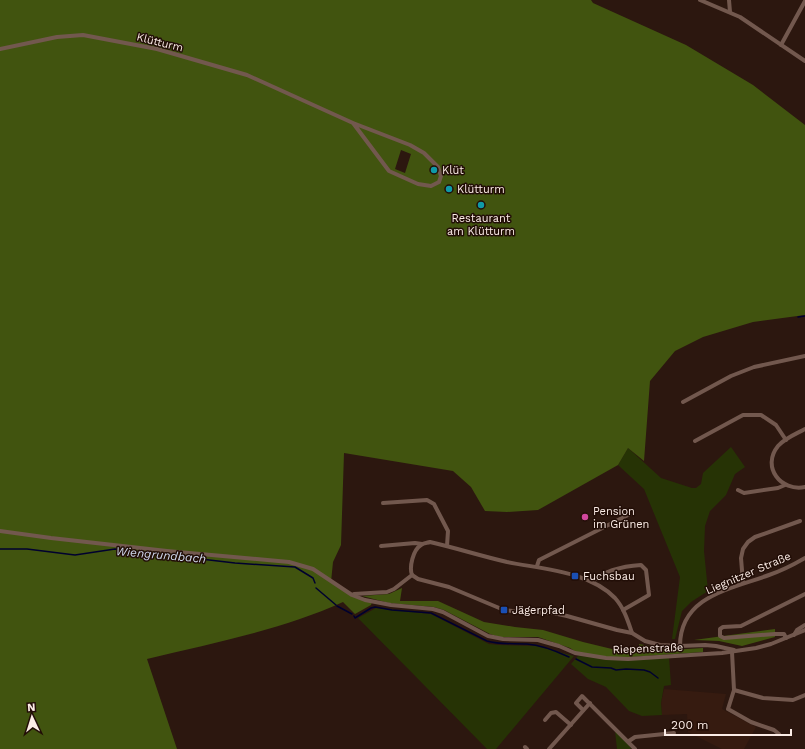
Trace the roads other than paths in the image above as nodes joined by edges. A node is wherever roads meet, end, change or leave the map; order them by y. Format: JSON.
{"nodes":[{"id":1,"x":700,"y":0,"type":"edge"},
{"id":2,"x":729,"y":0,"type":"edge"},
{"id":3,"x":805,"y":1,"type":"edge"},
{"id":4,"x":730,"y":12,"type":"junction"},
{"id":5,"x":781,"y":45,"type":"junction"},
{"id":6,"x":0,"y":49,"type":"edge"},
{"id":7,"x":805,"y":61,"type":"edge"},
{"id":8,"x":353,"y":122,"type":"junction"},
{"id":9,"x":805,"y":356,"type":"edge"},
{"id":10,"x":683,"y":402,"type":"dead end"},
{"id":11,"x":805,"y":429,"type":"edge"},
{"id":12,"x":786,"y":440,"type":"junction"},
{"id":13,"x":695,"y":442,"type":"dead end"},
{"id":14,"x":785,"y":485,"type":"junction"},
{"id":15,"x":805,"y":487,"type":"edge"},
{"id":16,"x":738,"y":490,"type":"dead end"},
{"id":17,"x":383,"y":503,"type":"dead end"},
{"id":18,"x":632,"y":513,"type":"dead end"},
{"id":19,"x":800,"y":521,"type":"dead end"},
{"id":20,"x":0,"y":530,"type":"edge"},
{"id":21,"x":422,"y":544,"type":"junction"},
{"id":22,"x":381,"y":546,"type":"dead end"},
{"id":23,"x":447,"y":546,"type":"junction"},
{"id":24,"x":805,"y":558,"type":"edge"},
{"id":25,"x":537,"y":566,"type":"junction"},
{"id":26,"x":412,"y":575,"type":"junction"},
{"id":27,"x":592,"y":582,"type":"junction"},
{"id":28,"x":743,"y":583,"type":"junction"},
{"id":29,"x":805,"y":594,"type":"edge"},
{"id":30,"x":352,"y":595,"type":"junction"},
{"id":31,"x":623,"y":610,"type":"junction"},
{"id":32,"x":805,"y":625,"type":"edge"},
{"id":33,"x":805,"y":630,"type":"edge"},
{"id":34,"x":632,"y":633,"type":"junction"},
{"id":35,"x":794,"y":635,"type":"junction"},
{"id":36,"x":786,"y":638,"type":"junction"},
{"id":37,"x":705,"y":645,"type":"junction"},
{"id":38,"x":680,"y":646,"type":"junction"},
{"id":39,"x":739,"y":651,"type":"junction"},
{"id":40,"x":732,"y":652,"type":"junction"},
{"id":41,"x":709,"y":654,"type":"junction"},
{"id":42,"x":734,"y":690,"type":"junction"},
{"id":43,"x":805,"y":694,"type":"edge"},
{"id":44,"x":590,"y":703,"type":"junction"},
{"id":45,"x":583,"y":710,"type":"junction"},
{"id":46,"x":545,"y":720,"type":"dead end"},
{"id":47,"x":571,"y":725,"type":"junction"},
{"id":48,"x":674,"y":733,"type":"dead end"},
{"id":49,"x":779,"y":734,"type":"dead end"},
{"id":50,"x":629,"y":741,"type":"junction"},
{"id":51,"x":549,"y":749,"type":"edge"},
{"id":52,"x":635,"y":749,"type":"edge"}],
"edges":[{"from":1,"to":4,"type":"street"},
{"from":2,"to":4,"type":"street"},
{"from":3,"to":5,"type":"street"},
{"from":4,"to":5,"type":"street"},
{"from":5,"to":7,"type":"street"},
{"from":6,"to":8,"type":"street","name":"Klütturm"},
{"from":8,"to":8,"type":"street","name":"Klütturm"},
{"from":9,"to":10,"type":"street"},
{"from":11,"to":12,"type":"street"},
{"from":12,"to":13,"type":"street"},
{"from":12,"to":14,"type":"street"},
{"from":14,"to":15,"type":"street"},
{"from":14,"to":16,"type":"street"},
{"from":17,"to":23,"type":"street"},
{"from":18,"to":25,"type":"street"},
{"from":19,"to":28,"type":"street"},
{"from":20,"to":30,"type":"street","name":"Riepenstraße"},
{"from":21,"to":22,"type":"street"},
{"from":21,"to":23,"type":"street"},
{"from":21,"to":26,"type":"street"},
{"from":23,"to":25,"type":"street"},
{"from":24,"to":28,"type":"street","name":"Liegnitzer Straße"},
{"from":25,"to":27,"type":"street"},
{"from":26,"to":30,"type":"street"},
{"from":26,"to":34,"type":"street"},
{"from":27,"to":31,"type":"street"},
{"from":27,"to":31,"type":"street"},
{"from":28,"to":38,"type":"street","name":"Liegnitzer Straße"},
{"from":29,"to":36,"type":"street"},
{"from":30,"to":41,"type":"street","name":"Riepenstraße"},
{"from":31,"to":34,"type":"street"},
{"from":32,"to":35,"type":"street","name":"Riepenstraße"},
{"from":33,"to":35,"type":"street","name":"Riepenstraße"},
{"from":34,"to":38,"type":"street"},
{"from":35,"to":36,"type":"street","name":"Riepenstraße"},
{"from":36,"to":39,"type":"street","name":"Riepenstraße"},
{"from":37,"to":38,"type":"street"},
{"from":37,"to":39,"type":"street"},
{"from":37,"to":41,"type":"street"},
{"from":39,"to":40,"type":"street","name":"Riepenstraße"},
{"from":40,"to":41,"type":"street","name":"Riepenstraße"},
{"from":40,"to":42,"type":"street"},
{"from":42,"to":43,"type":"street"},
{"from":42,"to":49,"type":"street"},
{"from":44,"to":45,"type":"street"},
{"from":44,"to":45,"type":"street"},
{"from":44,"to":50,"type":"street"},
{"from":45,"to":47,"type":"street"},
{"from":46,"to":47,"type":"street"},
{"from":47,"to":51,"type":"street"},
{"from":48,"to":50,"type":"street"},
{"from":50,"to":52,"type":"street"}]}
